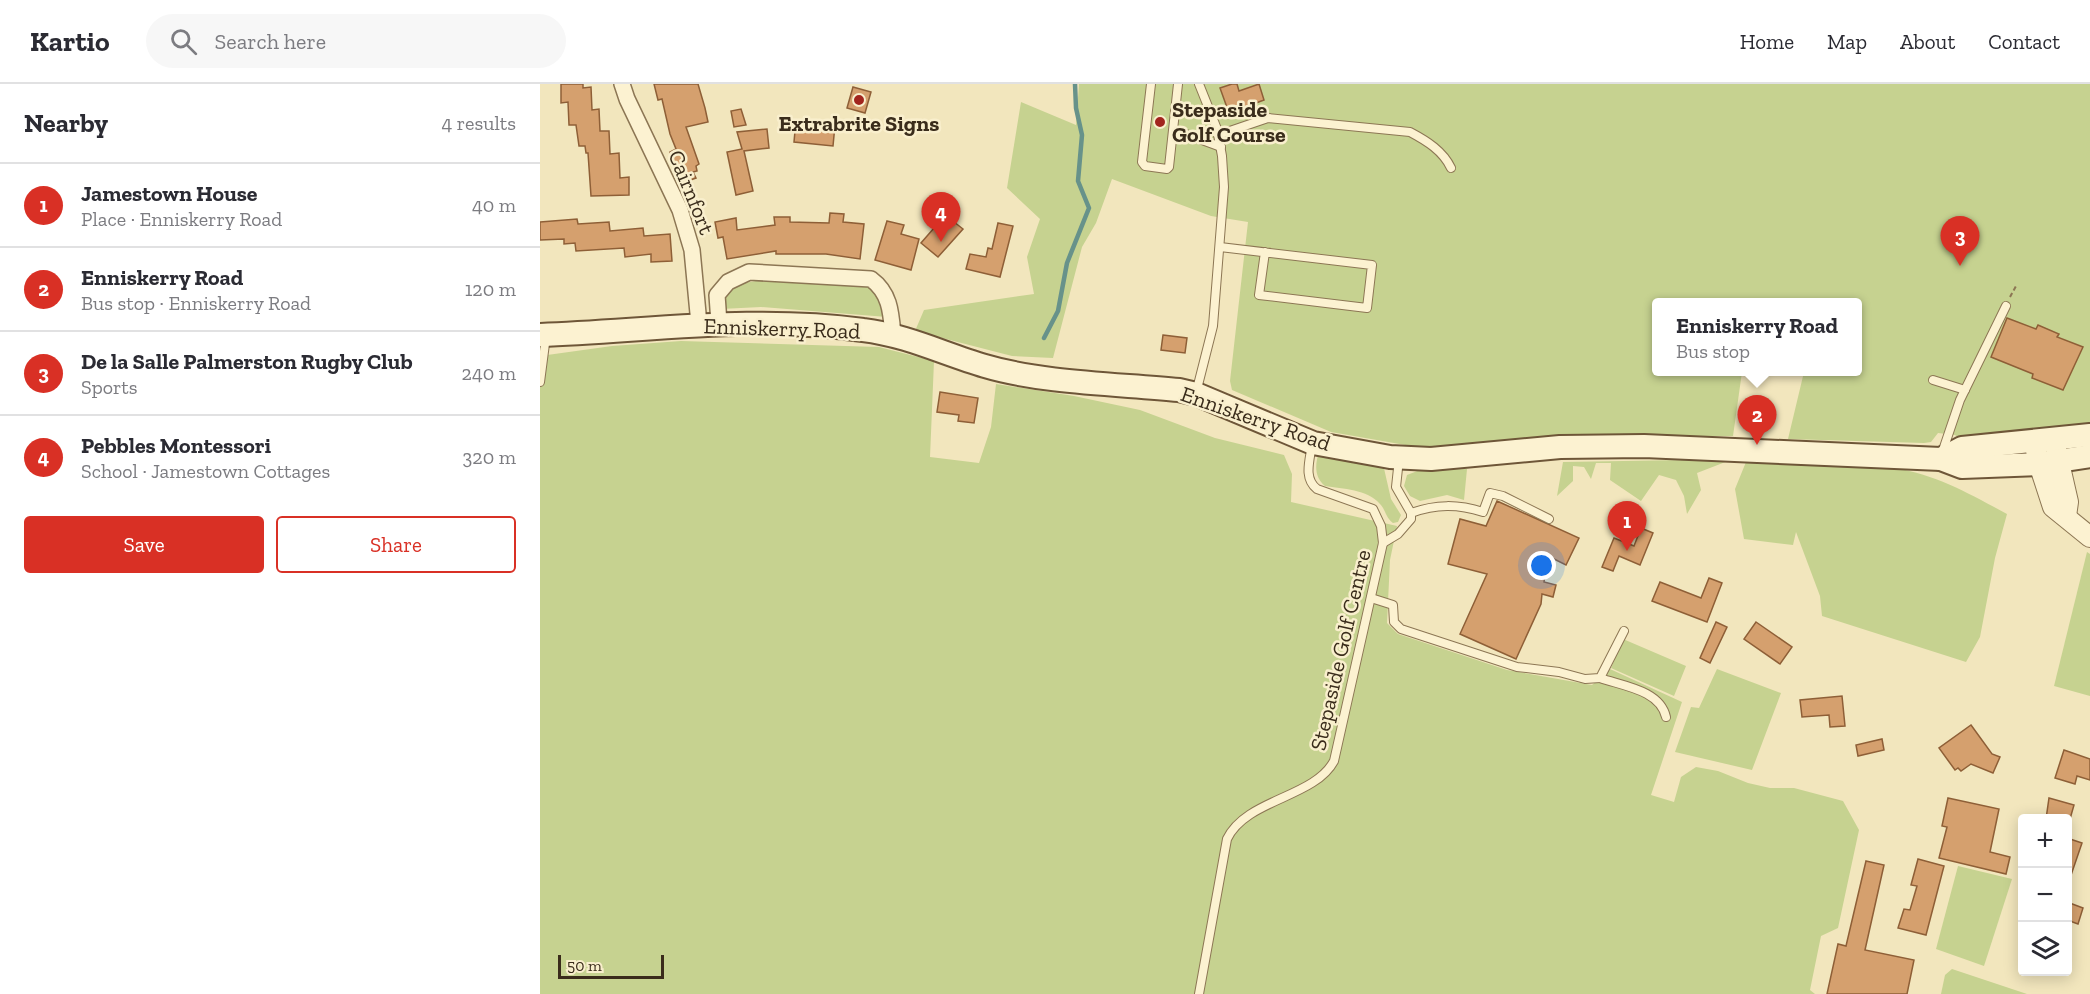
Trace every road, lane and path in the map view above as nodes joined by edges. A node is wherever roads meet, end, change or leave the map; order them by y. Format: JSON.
{"nodes":[{"id":1,"x":622,"y":84,"type":"edge"},
{"id":2,"x":1151,"y":84,"type":"edge"},
{"id":3,"x":1178,"y":84,"type":"edge"},
{"id":4,"x":1199,"y":84,"type":"edge"},
{"id":5,"x":1175,"y":130,"type":"junction"},
{"id":6,"x":1218,"y":135,"type":"junction"},
{"id":7,"x":1221,"y":147,"type":"junction"},
{"id":8,"x":1451,"y":168,"type":"dead end"},
{"id":9,"x":1220,"y":247,"type":"junction"},
{"id":10,"x":1265,"y":252,"type":"junction"},
{"id":11,"x":2006,"y":306,"type":"dead end"},
{"id":12,"x":709,"y":323,"type":"junction"},
{"id":13,"x":543,"y":335,"type":"edge"},
{"id":14,"x":893,"y":335,"type":"junction"},
{"id":15,"x":1933,"y":380,"type":"dead end"},
{"id":16,"x":540,"y":381,"type":"edge"},
{"id":17,"x":1965,"y":390,"type":"junction"},
{"id":18,"x":1196,"y":394,"type":"junction"},
{"id":19,"x":2090,"y":435,"type":"edge"},
{"id":20,"x":2044,"y":440,"type":"junction"},
{"id":21,"x":1313,"y":443,"type":"junction"},
{"id":22,"x":2090,"y":456,"type":"edge"},
{"id":23,"x":1399,"y":457,"type":"junction"},
{"id":24,"x":1941,"y":459,"type":"junction"},
{"id":25,"x":2048,"y":463,"type":"junction"},
{"id":26,"x":1411,"y":513,"type":"junction"},
{"id":27,"x":1549,"y":519,"type":"dead end"},
{"id":28,"x":2090,"y":537,"type":"edge"},
{"id":29,"x":1383,"y":543,"type":"junction"},
{"id":30,"x":1371,"y":598,"type":"junction"},
{"id":31,"x":1624,"y":631,"type":"dead end"},
{"id":32,"x":1600,"y":678,"type":"junction"},
{"id":33,"x":1665,"y":717,"type":"dead end"},
{"id":34,"x":1199,"y":994,"type":"edge"}],
"edges":[{"from":1,"to":12,"type":"street","name":"Cairnfort"},
{"from":2,"to":5,"type":"lane"},
{"from":3,"to":5,"type":"lane"},
{"from":4,"to":6,"type":"lane"},
{"from":5,"to":7,"type":"lane"},
{"from":6,"to":7,"type":"lane"},
{"from":6,"to":8,"type":"lane"},
{"from":7,"to":9,"type":"lane"},
{"from":9,"to":10,"type":"lane"},
{"from":9,"to":18,"type":"lane"},
{"from":10,"to":10,"type":"lane"},
{"from":11,"to":17,"type":"lane"},
{"from":12,"to":13,"type":"main road","name":"Enniskerry Road"},
{"from":12,"to":14,"type":"main road","name":"Enniskerry Road"},
{"from":12,"to":14,"type":"street"},
{"from":13,"to":16,"type":"lane"},
{"from":14,"to":18,"type":"main road","name":"Enniskerry Road"},
{"from":15,"to":17,"type":"lane"},
{"from":17,"to":24,"type":"lane"},
{"from":18,"to":21,"type":"main road","name":"Enniskerry Road"},
{"from":19,"to":20,"type":"main road","name":"Enniskerry Road"},
{"from":20,"to":24,"type":"main road","name":"Enniskerry Road"},
{"from":20,"to":25,"type":"street"},
{"from":21,"to":23,"type":"main road","name":"Enniskerry Road"},
{"from":21,"to":29,"type":"lane"},
{"from":22,"to":25,"type":"main road","name":"Enniskerry Road"},
{"from":23,"to":24,"type":"main road","name":"Enniskerry Road"},
{"from":23,"to":26,"type":"lane"},
{"from":24,"to":25,"type":"main road","name":"Enniskerry Road"},
{"from":25,"to":28,"type":"street"},
{"from":26,"to":27,"type":"lane"},
{"from":26,"to":29,"type":"lane"},
{"from":29,"to":30,"type":"lane","name":"Stepaside Golf Centre"},
{"from":30,"to":32,"type":"lane"},
{"from":30,"to":34,"type":"lane","name":"Stepaside Golf Centre"},
{"from":31,"to":32,"type":"lane"},
{"from":32,"to":33,"type":"lane"}]}
